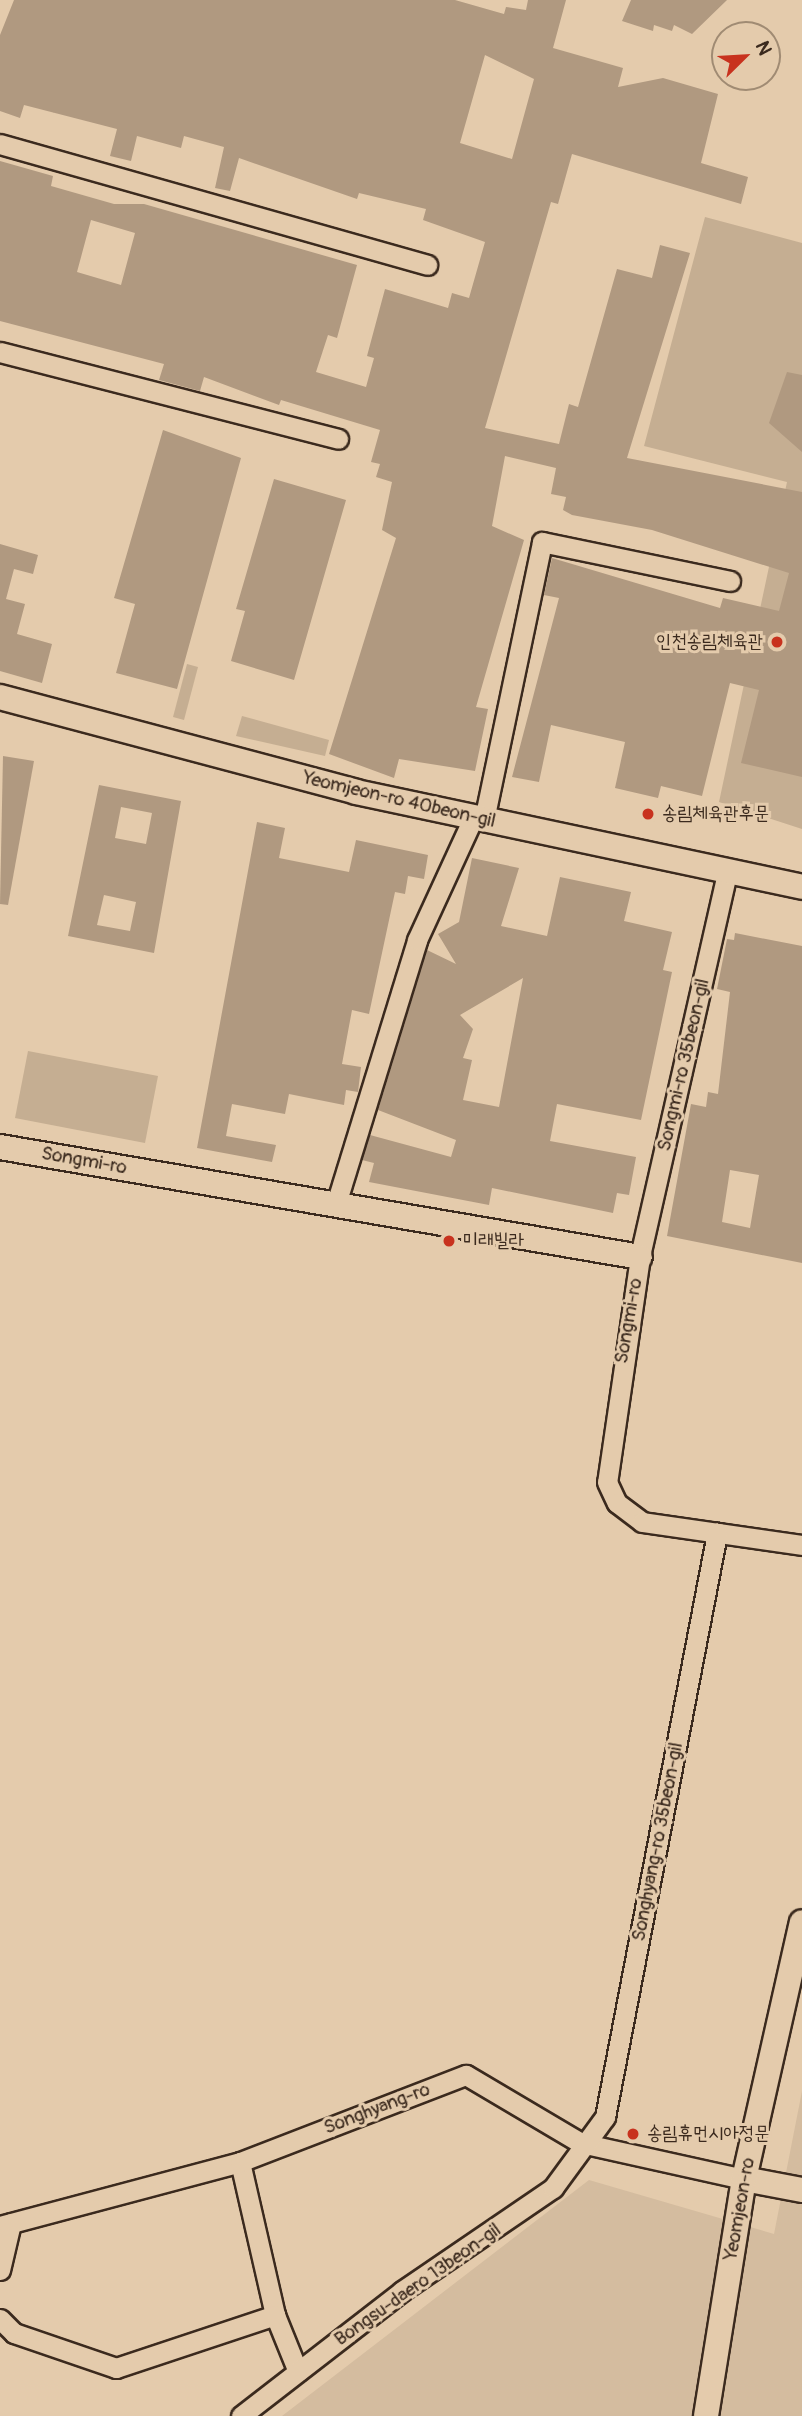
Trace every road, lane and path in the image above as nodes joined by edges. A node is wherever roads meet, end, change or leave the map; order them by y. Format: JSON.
{"nodes":[{"id":1,"x":0,"y":144,"type":"edge"},
{"id":2,"x":427,"y":265,"type":"dead end"},
{"id":3,"x":0,"y":352,"type":"edge"},
{"id":4,"x":338,"y":439,"type":"dead end"},
{"id":5,"x":730,"y":581,"type":"dead end"},
{"id":6,"x":0,"y":697,"type":"edge"},
{"id":7,"x":479,"y":819,"type":"junction"},
{"id":8,"x":727,"y":873,"type":"junction"},
{"id":9,"x":802,"y":887,"type":"edge"},
{"id":10,"x":0,"y":1147,"type":"edge"},
{"id":11,"x":336,"y":1204,"type":"junction"},
{"id":12,"x":640,"y":1257,"type":"junction"},
{"id":13,"x":717,"y":1533,"type":"junction"},
{"id":14,"x":802,"y":1545,"type":"edge"},
{"id":15,"x":802,"y":1922,"type":"edge"},
{"id":16,"x":581,"y":2143,"type":"junction"},
{"id":17,"x":240,"y":2162,"type":"junction"},
{"id":18,"x":744,"y":2179,"type":"junction"},
{"id":19,"x":802,"y":2190,"type":"edge"},
{"id":20,"x":6,"y":2224,"type":"edge"},
{"id":21,"x":0,"y":2270,"type":"edge"},
{"id":22,"x":275,"y":2315,"type":"junction"},
{"id":23,"x":0,"y":2319,"type":"edge"},
{"id":24,"x":298,"y":2372,"type":"junction"},
{"id":25,"x":241,"y":2416,"type":"edge"},
{"id":26,"x":706,"y":2416,"type":"edge"}],
"edges":[{"from":1,"to":2,"type":"street"},
{"from":3,"to":4,"type":"street"},
{"from":5,"to":7,"type":"street"},
{"from":6,"to":7,"type":"street","name":"Yeomjeon-ro 40beon-gil"},
{"from":7,"to":8,"type":"street","name":"Yeomjeon-ro 40beon-gil"},
{"from":7,"to":11,"type":"street"},
{"from":8,"to":9,"type":"street","name":"Yeomjeon-ro 40beon-gil"},
{"from":8,"to":12,"type":"street","name":"Songmi-ro 35beon-gil"},
{"from":10,"to":11,"type":"street","name":"Songmi-ro"},
{"from":11,"to":12,"type":"street","name":"Songmi-ro"},
{"from":12,"to":13,"type":"street","name":"Songmi-ro"},
{"from":13,"to":14,"type":"street","name":"Songmi-ro"},
{"from":13,"to":16,"type":"street","name":"Songhyang-ro 35beon-gil"},
{"from":15,"to":18,"type":"street","name":"Yeomjeon-ro"},
{"from":16,"to":17,"type":"street","name":"Songhyang-ro"},
{"from":16,"to":18,"type":"street","name":"Songhyang-ro"},
{"from":16,"to":24,"type":"street","name":"Bongsu-daero 13beon-gil"},
{"from":17,"to":20,"type":"street","name":"Songhyang-ro"},
{"from":17,"to":22,"type":"street"},
{"from":18,"to":19,"type":"street"},
{"from":18,"to":26,"type":"street","name":"Yeomjeon-ro"},
{"from":20,"to":21,"type":"street"},
{"from":22,"to":23,"type":"street"},
{"from":22,"to":24,"type":"street"},
{"from":24,"to":25,"type":"street","name":"Bongsu-daero 13beon-gil"}]}
